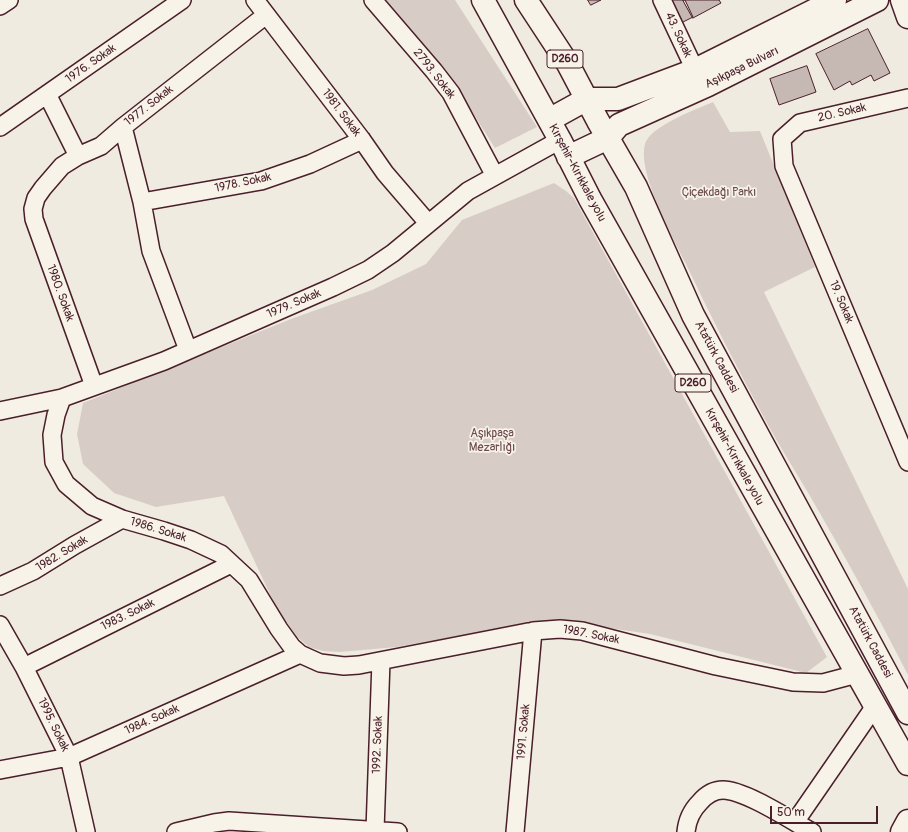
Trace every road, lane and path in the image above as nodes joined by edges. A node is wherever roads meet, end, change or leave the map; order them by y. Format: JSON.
{"nodes":[{"id":1,"x":9,"y":0,"type":"edge"},
{"id":2,"x":182,"y":0,"type":"edge"},
{"id":3,"x":255,"y":0,"type":"edge"},
{"id":4,"x":373,"y":0,"type":"edge"},
{"id":5,"x":483,"y":0,"type":"edge"},
{"id":6,"x":526,"y":0,"type":"edge"},
{"id":7,"x":662,"y":0,"type":"edge"},
{"id":8,"x":835,"y":0,"type":"edge"},
{"id":9,"x":877,"y":0,"type":"edge"},
{"id":10,"x":902,"y":0,"type":"edge"},
{"id":11,"x":0,"y":6,"type":"edge"},
{"id":12,"x":266,"y":15,"type":"junction"},
{"id":13,"x":908,"y":17,"type":"edge"},
{"id":14,"x":695,"y":70,"type":"junction"},
{"id":15,"x":47,"y":94,"type":"junction"},
{"id":16,"x":908,"y":98,"type":"edge"},
{"id":17,"x":587,"y":99,"type":"junction"},
{"id":18,"x":549,"y":120,"type":"junction"},
{"id":19,"x":0,"y":127,"type":"edge"},
{"id":20,"x":123,"y":127,"type":"junction"},
{"id":21,"x":608,"y":138,"type":"junction"},
{"id":22,"x":782,"y":139,"type":"joint"},
{"id":23,"x":362,"y":140,"type":"junction"},
{"id":24,"x":564,"y":148,"type":"junction"},
{"id":25,"x":78,"y":156,"type":"junction"},
{"id":26,"x":495,"y":176,"type":"junction"},
{"id":27,"x":36,"y":198,"type":"joint"},
{"id":28,"x":142,"y":202,"type":"junction"},
{"id":29,"x":428,"y":223,"type":"junction"},
{"id":30,"x":188,"y":350,"type":"junction"},
{"id":31,"x":94,"y":386,"type":"junction"},
{"id":32,"x":62,"y":398,"type":"junction"},
{"id":33,"x":0,"y":411,"type":"edge"},
{"id":34,"x":908,"y":462,"type":"edge"},
{"id":35,"x":122,"y":519,"type":"junction"},
{"id":36,"x":232,"y":564,"type":"junction"},
{"id":37,"x":0,"y":586,"type":"edge"},
{"id":38,"x":0,"y":625,"type":"edge"},
{"id":39,"x":533,"y":631,"type":"junction"},
{"id":40,"x":300,"y":654,"type":"junction"},
{"id":41,"x":382,"y":661,"type":"junction"},
{"id":42,"x":24,"y":667,"type":"junction"},
{"id":43,"x":857,"y":674,"type":"junction"},
{"id":44,"x":906,"y":703,"type":"edge"},
{"id":45,"x":875,"y":706,"type":"junction"},
{"id":46,"x":69,"y":757,"type":"junction"},
{"id":47,"x":908,"y":764,"type":"edge"},
{"id":48,"x":0,"y":770,"type":"edge"},
{"id":49,"x":908,"y":821,"type":"edge"},
{"id":50,"x":795,"y":822,"type":"junction"},
{"id":51,"x":250,"y":829,"type":"edge"},
{"id":52,"x":375,"y":830,"type":"junction"},
{"id":53,"x":86,"y":832,"type":"edge"},
{"id":54,"x":176,"y":832,"type":"edge"},
{"id":55,"x":398,"y":832,"type":"edge"},
{"id":56,"x":516,"y":832,"type":"edge"},
{"id":57,"x":686,"y":832,"type":"edge"},
{"id":58,"x":812,"y":832,"type":"edge"},
{"id":59,"x":902,"y":832,"type":"edge"}],
"edges":[{"from":1,"to":11,"type":"street"},
{"from":2,"to":15,"type":"street","name":"1976. Sokak"},
{"from":3,"to":12,"type":"street","name":"1981. Sokak"},
{"from":4,"to":26,"type":"street","name":"2793. Sokak"},
{"from":5,"to":18,"type":"main road","name":"Kırşehir-Kırıkkale yolu","number":"D260"},
{"from":6,"to":17,"type":"main road","name":"Atatürk Caddesi","number":"D260"},
{"from":7,"to":14,"type":"street","name":"43. Sokak"},
{"from":8,"to":14,"type":"main road","name":"Aşıkpaşa Bulvarı"},
{"from":9,"to":21,"type":"main road","name":"Aşıkpaşa Bulvarı"},
{"from":10,"to":13,"type":"main road"},
{"from":12,"to":20,"type":"street","name":"1977. Sokak"},
{"from":12,"to":23,"type":"street","name":"1981. Sokak"},
{"from":14,"to":17,"type":"main road","name":"Aşıkpaşa Bulvarı"},
{"from":15,"to":19,"type":"street","name":"1976. Sokak"},
{"from":15,"to":25,"type":"street"},
{"from":16,"to":22,"type":"street","name":"20. Sokak"},
{"from":17,"to":18,"type":"main road"},
{"from":17,"to":21,"type":"main road","name":"Atatürk Caddesi","number":"D260"},
{"from":18,"to":24,"type":"main road","name":"Kırşehir-Kırıkkale yolu","number":"D260"},
{"from":20,"to":25,"type":"street","name":"1977. Sokak"},
{"from":20,"to":28,"type":"street"},
{"from":21,"to":24,"type":"main road"},
{"from":21,"to":44,"type":"main road","name":"Atatürk Caddesi","number":"D260"},
{"from":22,"to":34,"type":"street","name":"19. Sokak"},
{"from":23,"to":28,"type":"street","name":"1978. Sokak"},
{"from":23,"to":29,"type":"street","name":"1981. Sokak"},
{"from":24,"to":26,"type":"street","name":"1979. Sokak"},
{"from":24,"to":43,"type":"main road","name":"Kırşehir-Kırıkkale yolu","number":"D260"},
{"from":25,"to":27,"type":"street","name":"1977. Sokak"},
{"from":26,"to":29,"type":"street","name":"1979. Sokak"},
{"from":27,"to":31,"type":"street","name":"1980. Sokak"},
{"from":28,"to":30,"type":"street"},
{"from":29,"to":30,"type":"street","name":"1979. Sokak"},
{"from":30,"to":31,"type":"street","name":"1979. Sokak"},
{"from":31,"to":32,"type":"street","name":"1979. Sokak"},
{"from":32,"to":33,"type":"street","name":"1979. Sokak"},
{"from":32,"to":35,"type":"street","name":"1986. Sokak"},
{"from":35,"to":36,"type":"street","name":"1986. Sokak"},
{"from":35,"to":37,"type":"street","name":"1982. Sokak"},
{"from":36,"to":40,"type":"street","name":"1986. Sokak"},
{"from":36,"to":42,"type":"street","name":"1983. Sokak"},
{"from":38,"to":42,"type":"street","name":"1995. Sokak"},
{"from":39,"to":41,"type":"street","name":"1987. Sokak"},
{"from":39,"to":43,"type":"street","name":"1987. Sokak"},
{"from":39,"to":56,"type":"street","name":"1991. Sokak"},
{"from":40,"to":41,"type":"street","name":"1987. Sokak"},
{"from":40,"to":46,"type":"street","name":"1984. Sokak"},
{"from":41,"to":52,"type":"street","name":"1992. Sokak"},
{"from":42,"to":46,"type":"street","name":"1995. Sokak"},
{"from":43,"to":45,"type":"main road","name":"Kırşehir-Kırıkkale yolu","number":"D260"},
{"from":45,"to":47,"type":"main road","name":"Kırşehir-Kırıkkale yolu","number":"D260"},
{"from":45,"to":50,"type":"street"},
{"from":46,"to":48,"type":"street","name":"1984. Sokak"},
{"from":46,"to":53,"type":"street","name":"1995. Sokak"},
{"from":49,"to":59,"type":"main road"},
{"from":50,"to":57,"type":"street"},
{"from":50,"to":58,"type":"street"},
{"from":51,"to":52,"type":"street"},
{"from":51,"to":54,"type":"street"},
{"from":52,"to":55,"type":"street"}]}
